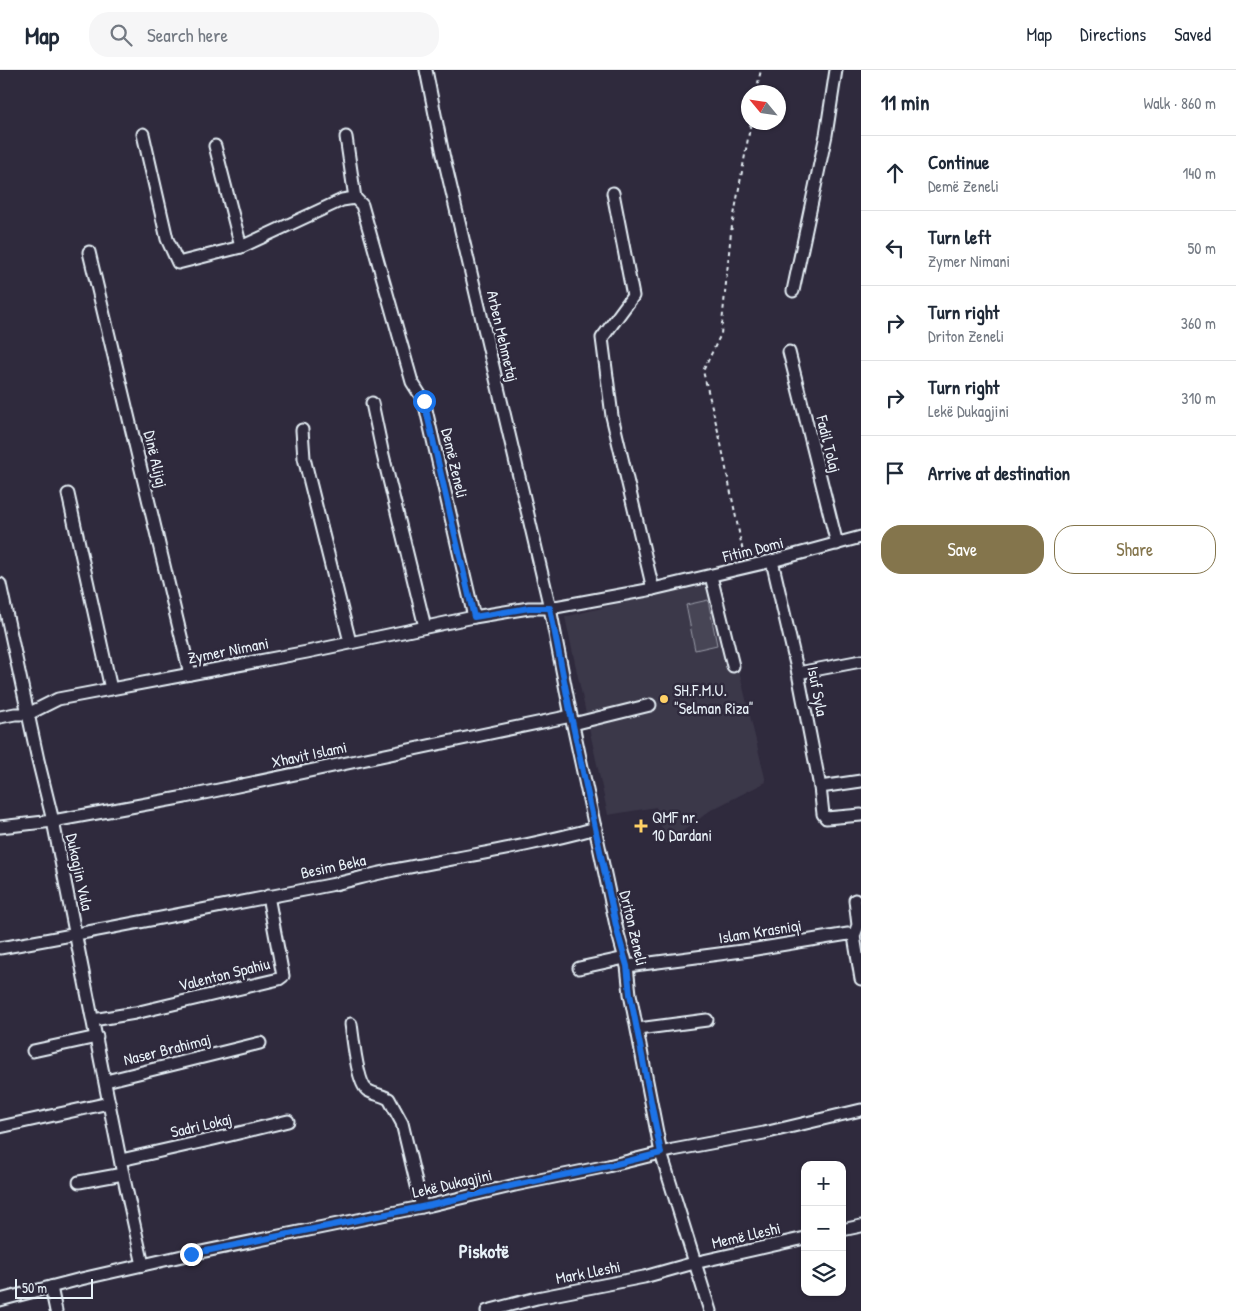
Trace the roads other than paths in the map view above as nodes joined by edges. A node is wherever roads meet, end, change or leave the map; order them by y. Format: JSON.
{"nodes":[{"id":1,"x":426,"y":70,"type":"edge"},
{"id":2,"x":836,"y":70,"type":"edge"},
{"id":3,"x":143,"y":134,"type":"dead end"},
{"id":4,"x":346,"y":137,"type":"dead end"},
{"id":5,"x":215,"y":146,"type":"dead end"},
{"id":6,"x":613,"y":193,"type":"dead end"},
{"id":7,"x":359,"y":202,"type":"junction"},
{"id":8,"x":241,"y":247,"type":"junction"},
{"id":9,"x":89,"y":252,"type":"dead end"},
{"id":10,"x":793,"y":291,"type":"dead end"},
{"id":11,"x":789,"y":352,"type":"dead end"},
{"id":12,"x":372,"y":403,"type":"dead end"},
{"id":13,"x":302,"y":430,"type":"dead end"},
{"id":14,"x":68,"y":494,"type":"dead end"},
{"id":15,"x":861,"y":537,"type":"edge"},
{"id":16,"x":837,"y":544,"type":"junction"},
{"id":17,"x":772,"y":561,"type":"junction"},
{"id":18,"x":711,"y":576,"type":"junction"},
{"id":19,"x":0,"y":584,"type":"edge"},
{"id":20,"x":653,"y":589,"type":"junction"},
{"id":21,"x":550,"y":608,"type":"junction"},
{"id":22,"x":474,"y":617,"type":"junction"},
{"id":23,"x":425,"y":627,"type":"junction"},
{"id":24,"x":350,"y":642,"type":"junction"},
{"id":25,"x":861,"y":661,"type":"edge"},
{"id":26,"x":733,"y":666,"type":"dead end"},
{"id":27,"x":798,"y":673,"type":"junction"},
{"id":28,"x":190,"y":674,"type":"junction"},
{"id":29,"x":112,"y":689,"type":"junction"},
{"id":30,"x":650,"y":704,"type":"dead end"},
{"id":31,"x":28,"y":714,"type":"junction"},
{"id":32,"x":0,"y":717,"type":"edge"},
{"id":33,"x":572,"y":720,"type":"junction"},
{"id":34,"x":861,"y":781,"type":"edge"},
{"id":35,"x":820,"y":787,"type":"junction"},
{"id":36,"x":861,"y":814,"type":"edge"},
{"id":37,"x":53,"y":821,"type":"junction"},
{"id":38,"x":0,"y":827,"type":"edge"},
{"id":39,"x":596,"y":828,"type":"junction"},
{"id":40,"x":268,"y":896,"type":"junction"},
{"id":41,"x":855,"y":900,"type":"dead end"},
{"id":42,"x":76,"y":935,"type":"junction"},
{"id":43,"x":854,"y":936,"type":"junction"},
{"id":44,"x":0,"y":948,"type":"edge"},
{"id":45,"x":626,"y":962,"type":"junction"},
{"id":46,"x":579,"y":968,"type":"dead end"},
{"id":47,"x":861,"y":979,"type":"edge"},
{"id":48,"x":94,"y":1020,"type":"junction"},
{"id":49,"x":707,"y":1020,"type":"dead end"},
{"id":50,"x":351,"y":1024,"type":"dead end"},
{"id":51,"x":638,"y":1029,"type":"junction"},
{"id":52,"x":97,"y":1038,"type":"junction"},
{"id":53,"x":260,"y":1043,"type":"dead end"},
{"id":54,"x":33,"y":1050,"type":"dead end"},
{"id":55,"x":106,"y":1081,"type":"junction"},
{"id":56,"x":109,"y":1103,"type":"junction"},
{"id":57,"x":861,"y":1110,"type":"edge"},
{"id":58,"x":288,"y":1121,"type":"dead end"},
{"id":59,"x":0,"y":1127,"type":"edge"},
{"id":60,"x":661,"y":1153,"type":"junction"},
{"id":61,"x":121,"y":1160,"type":"junction"},
{"id":62,"x":123,"y":1174,"type":"junction"},
{"id":63,"x":79,"y":1182,"type":"dead end"},
{"id":64,"x":422,"y":1207,"type":"junction"},
{"id":65,"x":861,"y":1226,"type":"edge"},
{"id":66,"x":846,"y":1229,"type":"edge"},
{"id":67,"x":801,"y":1239,"type":"edge"},
{"id":68,"x":694,"y":1263,"type":"junction"},
{"id":69,"x":143,"y":1265,"type":"junction"},
{"id":70,"x":51,"y":1287,"type":"junction"},
{"id":71,"x":0,"y":1300,"type":"edge"},
{"id":72,"x":56,"y":1311,"type":"edge"},
{"id":73,"x":487,"y":1311,"type":"edge"},
{"id":74,"x":710,"y":1311,"type":"edge"}],
"edges":[{"from":1,"to":21,"type":"street","name":"Arben Mehmetaj"},
{"from":2,"to":10,"type":"street"},
{"from":3,"to":8,"type":"street"},
{"from":4,"to":7,"type":"street","name":"Demë Zeneli"},
{"from":5,"to":8,"type":"street"},
{"from":6,"to":20,"type":"street"},
{"from":7,"to":8,"type":"street"},
{"from":7,"to":22,"type":"street","name":"Demë Zeneli"},
{"from":9,"to":28,"type":"street","name":"Dinë Alijaj"},
{"from":11,"to":16,"type":"street","name":"Fadil Tolaj"},
{"from":12,"to":23,"type":"street"},
{"from":13,"to":24,"type":"street"},
{"from":14,"to":29,"type":"street"},
{"from":15,"to":16,"type":"street","name":"Fitim Domi"},
{"from":16,"to":17,"type":"street","name":"Fitim Domi"},
{"from":17,"to":18,"type":"street","name":"Fitim Domi"},
{"from":17,"to":27,"type":"street","name":"Isuf Syla"},
{"from":18,"to":20,"type":"street","name":"Fitim Domi"},
{"from":18,"to":26,"type":"street"},
{"from":19,"to":31,"type":"street"},
{"from":20,"to":21,"type":"street","name":"Fitim Domi"},
{"from":21,"to":22,"type":"street","name":"Zymer Nimani"},
{"from":21,"to":33,"type":"street","name":"Driton Zeneli"},
{"from":22,"to":23,"type":"street","name":"Zymer Nimani"},
{"from":23,"to":24,"type":"street","name":"Zymer Nimani"},
{"from":24,"to":28,"type":"street","name":"Zymer Nimani"},
{"from":25,"to":27,"type":"street"},
{"from":27,"to":35,"type":"street","name":"Isuf Syla"},
{"from":28,"to":29,"type":"street","name":"Zymer Nimani"},
{"from":29,"to":31,"type":"street","name":"Zymer Nimani"},
{"from":30,"to":33,"type":"street","name":"Xhavit Islami"},
{"from":31,"to":32,"type":"street","name":"Zymer Nimani"},
{"from":31,"to":37,"type":"street","name":"Dukagjin Vula"},
{"from":33,"to":37,"type":"street","name":"Xhavit Islami"},
{"from":33,"to":39,"type":"street","name":"Driton Zeneli"},
{"from":34,"to":35,"type":"street"},
{"from":35,"to":36,"type":"street","name":"Isuf Syla"},
{"from":37,"to":38,"type":"street","name":"Xhavit Islami"},
{"from":37,"to":42,"type":"street","name":"Dukagjin Vula"},
{"from":39,"to":40,"type":"street","name":"Besim Beka"},
{"from":39,"to":45,"type":"street","name":"Driton Zeneli"},
{"from":40,"to":42,"type":"street","name":"Besim Beka"},
{"from":40,"to":48,"type":"street","name":"Valenton Spahiu"},
{"from":41,"to":43,"type":"street"},
{"from":42,"to":44,"type":"street","name":"Besim Beka"},
{"from":42,"to":48,"type":"street","name":"Dukagjin Vula"},
{"from":43,"to":45,"type":"street","name":"Islam Krasniqi"},
{"from":43,"to":47,"type":"street"},
{"from":45,"to":46,"type":"street","name":"Islam Krasniqi"},
{"from":45,"to":51,"type":"street","name":"Driton Zeneli"},
{"from":48,"to":52,"type":"street","name":"Dukagjin Vula"},
{"from":49,"to":51,"type":"street"},
{"from":50,"to":64,"type":"street"},
{"from":51,"to":60,"type":"street","name":"Driton Zeneli"},
{"from":52,"to":54,"type":"street"},
{"from":52,"to":55,"type":"street","name":"Dukagjin Vula"},
{"from":53,"to":55,"type":"street","name":"Naser Brahimaj"},
{"from":55,"to":56,"type":"street","name":"Dukagjin Vula"},
{"from":56,"to":59,"type":"street"},
{"from":56,"to":61,"type":"street","name":"Dukagjin Vula"},
{"from":57,"to":60,"type":"street","name":"Lekë Dukagjini"},
{"from":58,"to":61,"type":"street","name":"Sadri Lokaj"},
{"from":60,"to":64,"type":"street","name":"Lekë Dukagjini"},
{"from":60,"to":68,"type":"street","name":"Driton Zeneli"},
{"from":61,"to":62,"type":"street","name":"Dukagjin Vula"},
{"from":62,"to":63,"type":"street"},
{"from":62,"to":69,"type":"street","name":"Dukagjin Vula"},
{"from":64,"to":69,"type":"street","name":"Lekë Dukagjini"},
{"from":65,"to":66,"type":"street"},
{"from":67,"to":68,"type":"street","name":"Memë Lleshi"},
{"from":68,"to":73,"type":"street","name":"Mark Lleshi"},
{"from":68,"to":74,"type":"street","name":"Driton Zeneli"},
{"from":69,"to":70,"type":"street","name":"Lekë Dukagjini"},
{"from":70,"to":71,"type":"street","name":"Lekë Dukagjini"},
{"from":70,"to":72,"type":"street"}]}
